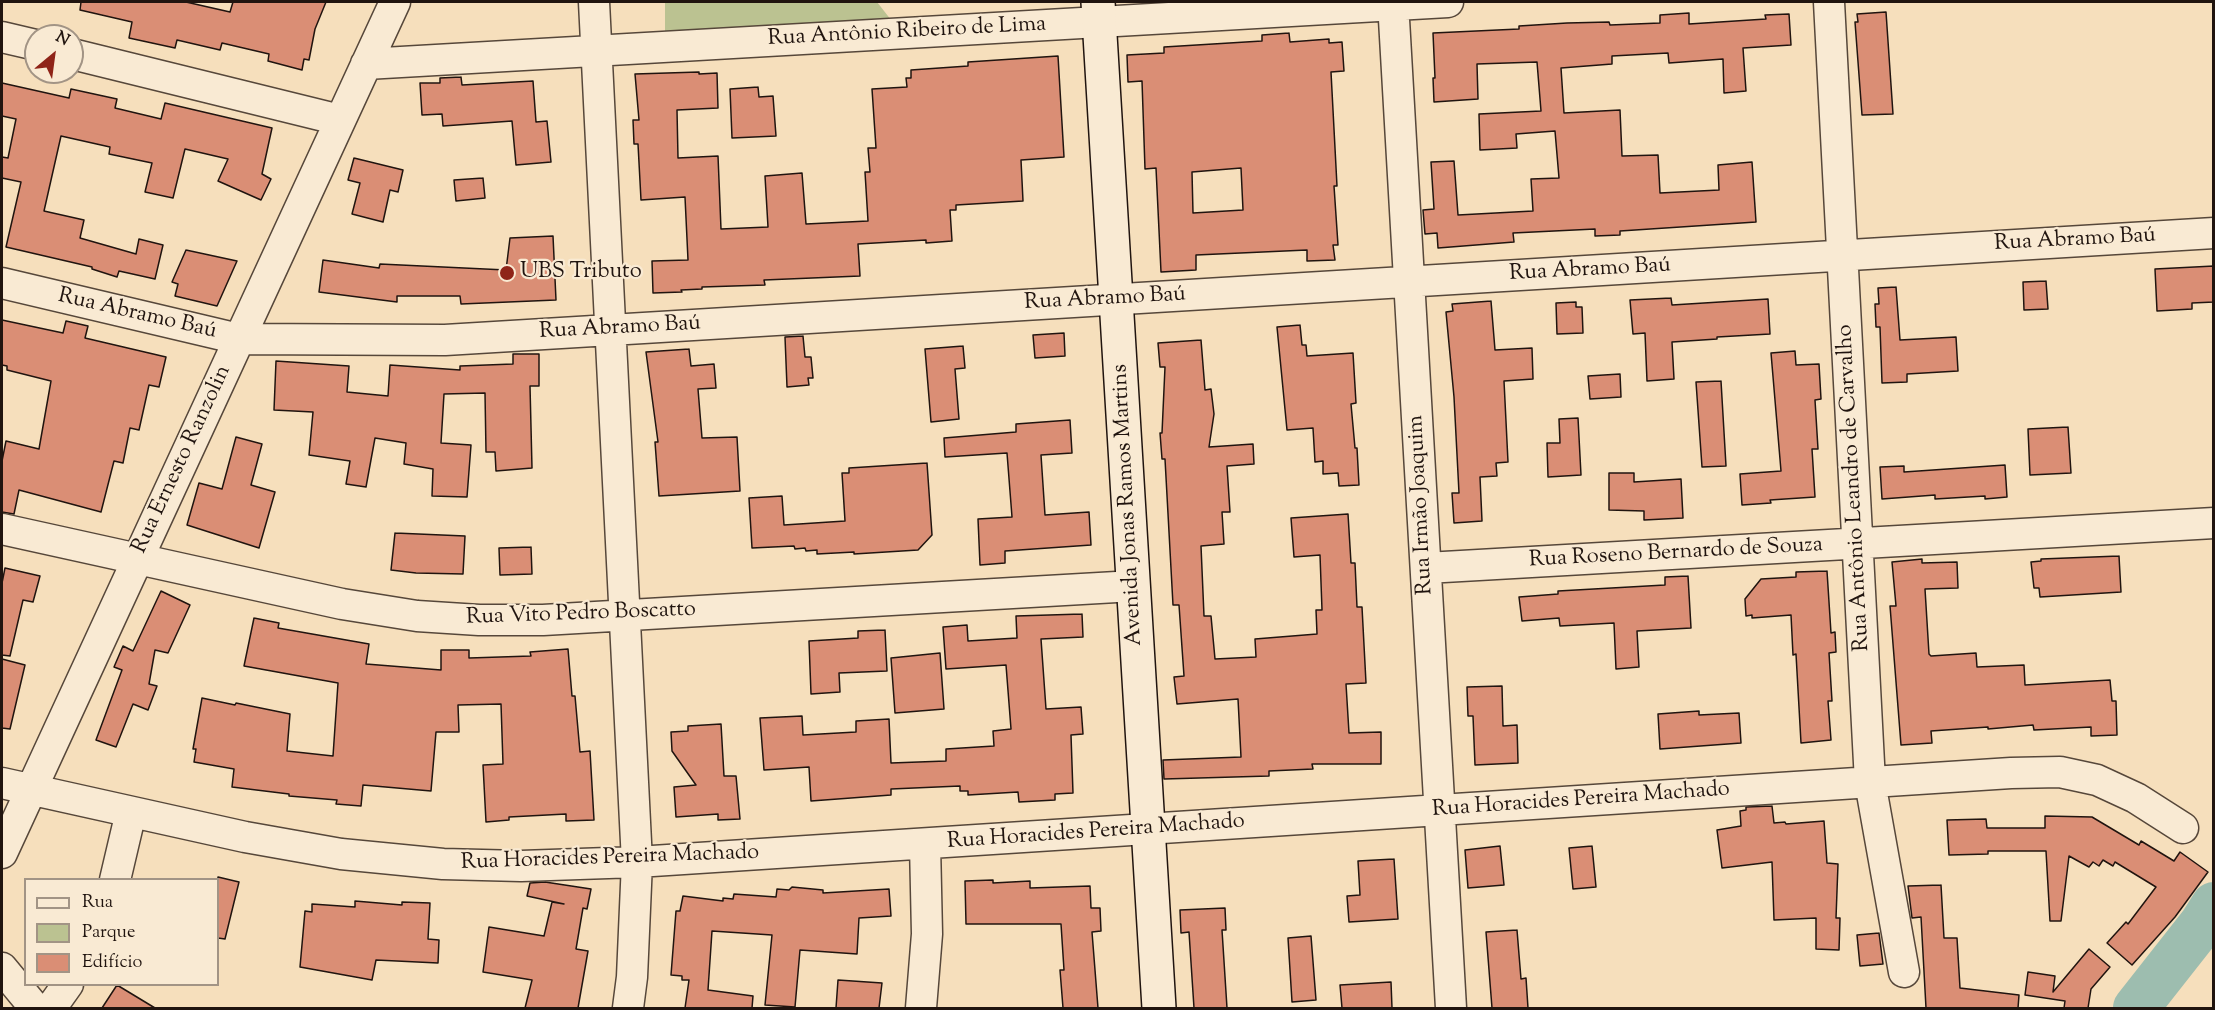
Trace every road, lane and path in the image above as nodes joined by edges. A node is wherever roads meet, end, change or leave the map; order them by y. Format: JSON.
{"nodes":[{"id":1,"x":395,"y":2,"type":"edge"},
{"id":2,"x":594,"y":2,"type":"edge"},
{"id":3,"x":1448,"y":2,"type":"edge"},
{"id":4,"x":1829,"y":2,"type":"edge"},
{"id":5,"x":1393,"y":3,"type":"edge"},
{"id":6,"x":1099,"y":11,"type":"edge"},
{"id":7,"x":2,"y":37,"type":"edge"},
{"id":8,"x":24,"y":42,"type":"edge"},
{"id":9,"x":596,"y":51,"type":"junction"},
{"id":10,"x":84,"y":57,"type":"edge"},
{"id":11,"x":366,"y":64,"type":"junction"},
{"id":12,"x":340,"y":120,"type":"junction"},
{"id":13,"x":2214,"y":233,"type":"edge"},
{"id":14,"x":1842,"y":255,"type":"junction"},
{"id":15,"x":1409,"y":282,"type":"junction"},
{"id":16,"x":2,"y":283,"type":"edge"},
{"id":17,"x":1116,"y":299,"type":"junction"},
{"id":18,"x":610,"y":330,"type":"junction"},
{"id":19,"x":239,"y":339,"type":"junction"},
{"id":20,"x":2214,"y":523,"type":"edge"},
{"id":21,"x":2,"y":529,"type":"edge"},
{"id":22,"x":1858,"y":543,"type":"junction"},
{"id":23,"x":137,"y":559,"type":"junction"},
{"id":24,"x":1426,"y":568,"type":"junction"},
{"id":25,"x":1134,"y":586,"type":"junction"},
{"id":26,"x":624,"y":615,"type":"junction"},
{"id":27,"x":1870,"y":782,"type":"junction"},
{"id":28,"x":2,"y":783,"type":"edge"},
{"id":29,"x":31,"y":790,"type":"junction"},
{"id":30,"x":1440,"y":810,"type":"junction"},
{"id":31,"x":131,"y":812,"type":"junction"},
{"id":32,"x":2183,"y":828,"type":"dead end"},
{"id":33,"x":1149,"y":829,"type":"junction"},
{"id":34,"x":925,"y":844,"type":"junction"},
{"id":35,"x":2,"y":853,"type":"edge"},
{"id":36,"x":637,"y":862,"type":"junction"},
{"id":37,"x":115,"y":878,"type":"edge"},
{"id":38,"x":2,"y":968,"type":"edge"},
{"id":39,"x":1904,"y":972,"type":"dead end"},
{"id":40,"x":67,"y":986,"type":"edge"},
{"id":41,"x":35,"y":1008,"type":"edge"},
{"id":42,"x":51,"y":1008,"type":"edge"},
{"id":43,"x":628,"y":1008,"type":"edge"},
{"id":44,"x":921,"y":1008,"type":"edge"},
{"id":45,"x":1160,"y":1008,"type":"edge"},
{"id":46,"x":1451,"y":1008,"type":"edge"}],
"edges":[{"from":1,"to":11,"type":"street","name":"Rua Ernesto Ranzolin"},
{"from":2,"to":9,"type":"street"},
{"from":3,"to":5,"type":"street","name":"Rua Antônio Ribeiro de Lima"},
{"from":4,"to":14,"type":"street","name":"Rua Antônio Leandro de Carvalho"},
{"from":5,"to":6,"type":"street","name":"Rua Antônio Ribeiro de Lima"},
{"from":5,"to":15,"type":"street","name":"Rua Irmão Joaquim"},
{"from":6,"to":9,"type":"street","name":"Rua Antônio Ribeiro de Lima"},
{"from":6,"to":17,"type":"main road","name":"Avenida Jonas Ramos Martins"},
{"from":7,"to":8,"type":"street"},
{"from":9,"to":11,"type":"street","name":"Rua Antônio Ribeiro de Lima"},
{"from":9,"to":18,"type":"street"},
{"from":10,"to":12,"type":"street"},
{"from":11,"to":12,"type":"street","name":"Rua Ernesto Ranzolin"},
{"from":12,"to":19,"type":"street","name":"Rua Ernesto Ranzolin"},
{"from":13,"to":14,"type":"street","name":"Rua Abramo Baú"},
{"from":14,"to":15,"type":"street","name":"Rua Abramo Baú"},
{"from":14,"to":22,"type":"street","name":"Rua Antônio Leandro de Carvalho"},
{"from":15,"to":17,"type":"street","name":"Rua Abramo Baú"},
{"from":15,"to":24,"type":"street","name":"Rua Irmão Joaquim"},
{"from":16,"to":19,"type":"street","name":"Rua Abramo Baú"},
{"from":17,"to":18,"type":"street","name":"Rua Abramo Baú"},
{"from":17,"to":25,"type":"main road","name":"Avenida Jonas Ramos Martins"},
{"from":18,"to":19,"type":"street","name":"Rua Abramo Baú"},
{"from":18,"to":26,"type":"street"},
{"from":19,"to":23,"type":"street","name":"Rua Ernesto Ranzolin"},
{"from":20,"to":22,"type":"street","name":"Rua Roseno Bernardo de Souza"},
{"from":21,"to":23,"type":"street","name":"Rua Vito Pedro Boscatto"},
{"from":22,"to":24,"type":"street","name":"Rua Roseno Bernardo de Souza"},
{"from":22,"to":27,"type":"street","name":"Rua Antônio Leandro de Carvalho"},
{"from":23,"to":26,"type":"street","name":"Rua Vito Pedro Boscatto"},
{"from":23,"to":29,"type":"street","name":"Rua Ernesto Ranzolin"},
{"from":24,"to":30,"type":"street","name":"Rua Irmão Joaquim"},
{"from":25,"to":26,"type":"street","name":"Rua Vito Pedro Boscatto"},
{"from":25,"to":33,"type":"main road","name":"Avenida Jonas Ramos Martins"},
{"from":26,"to":36,"type":"street"},
{"from":27,"to":30,"type":"street","name":"Rua Horacides Pereira Machado"},
{"from":27,"to":32,"type":"street","name":"Rua Horacides Pereira Machado"},
{"from":27,"to":39,"type":"street","name":"Rua Antônio Leandro de Carvalho"},
{"from":28,"to":29,"type":"street","name":"Rua Horacides Pereira Machado"},
{"from":29,"to":31,"type":"street","name":"Rua Horacides Pereira Machado"},
{"from":29,"to":35,"type":"street","name":"Rua Ernesto Ranzolin"},
{"from":30,"to":33,"type":"street","name":"Rua Horacides Pereira Machado"},
{"from":30,"to":46,"type":"street","name":"Rua Irmão Joaquim"},
{"from":31,"to":36,"type":"street","name":"Rua Horacides Pereira Machado"},
{"from":31,"to":37,"type":"street"},
{"from":33,"to":34,"type":"street","name":"Rua Horacides Pereira Machado"},
{"from":33,"to":45,"type":"main road","name":"Avenida Jonas Ramos Martins"},
{"from":34,"to":36,"type":"street","name":"Rua Horacides Pereira Machado"},
{"from":34,"to":44,"type":"street"},
{"from":36,"to":43,"type":"street"},
{"from":38,"to":41,"type":"street"},
{"from":40,"to":42,"type":"street"}]}
